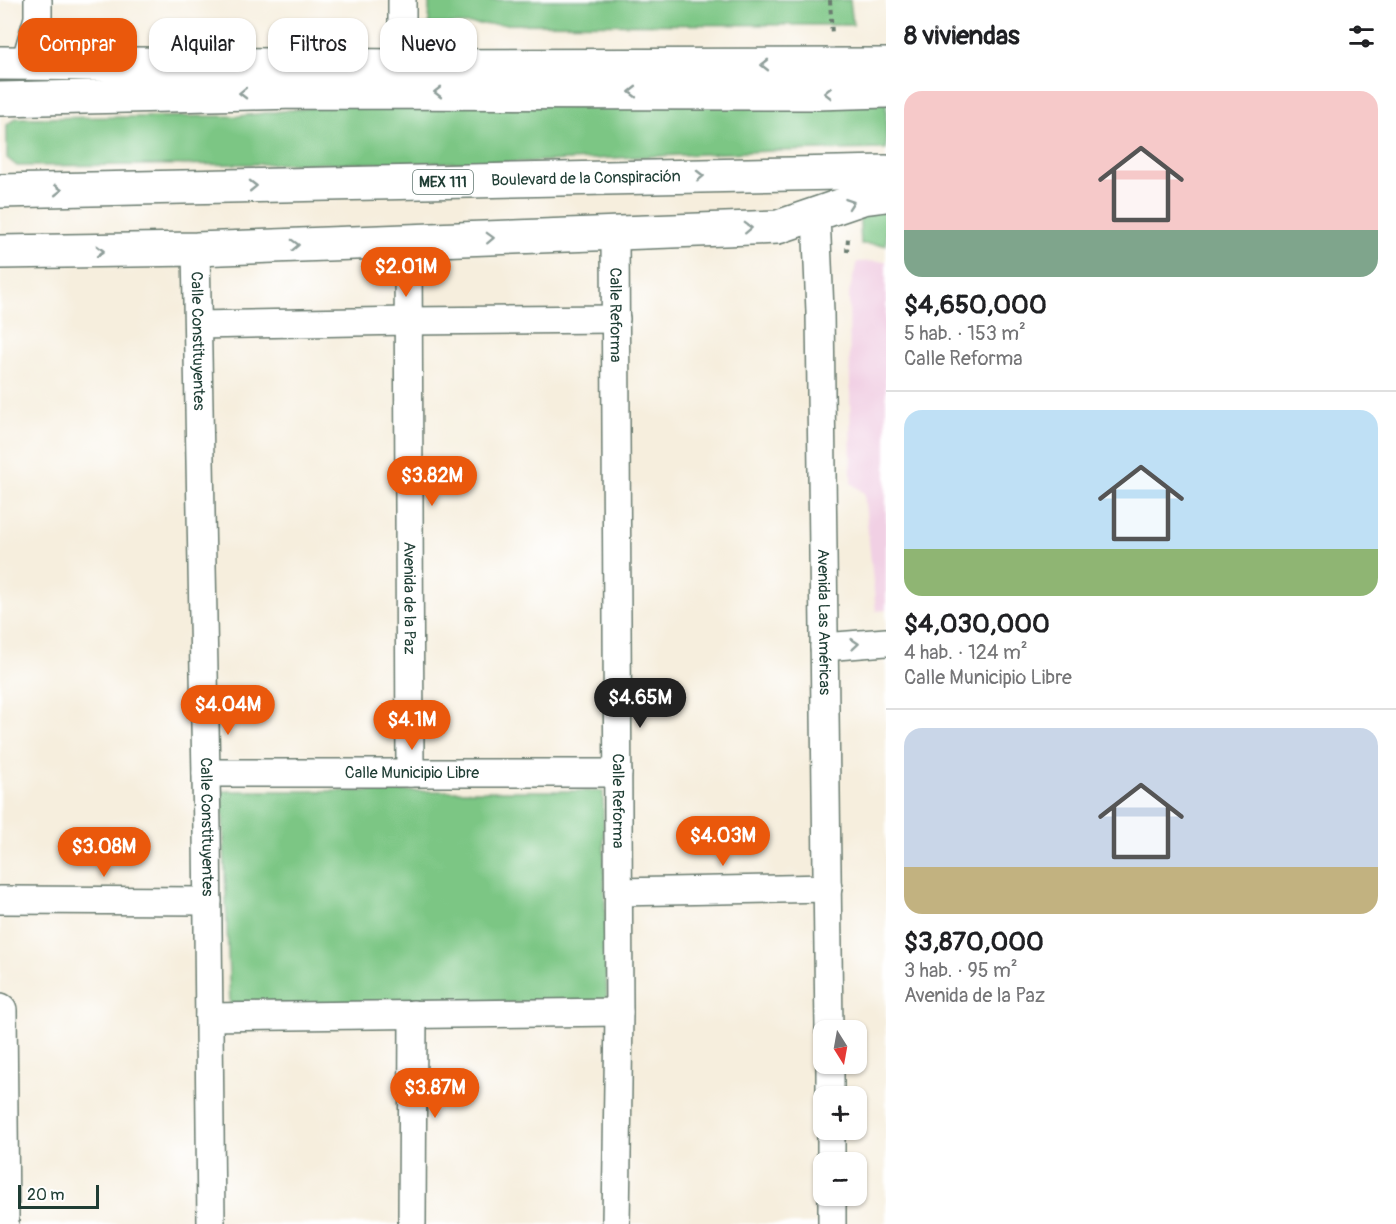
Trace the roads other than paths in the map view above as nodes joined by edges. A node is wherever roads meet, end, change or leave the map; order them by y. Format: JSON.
{"nodes":[{"id":1,"x":39,"y":0,"type":"edge"},
{"id":2,"x":402,"y":0,"type":"edge"},
{"id":3,"x":402,"y":18,"type":"edge"},
{"id":4,"x":13,"y":63,"type":"edge"},
{"id":5,"x":886,"y":65,"type":"edge"},
{"id":6,"x":380,"y":66,"type":"edge"},
{"id":7,"x":477,"y":66,"type":"edge"},
{"id":8,"x":886,"y":91,"type":"edge"},
{"id":9,"x":1,"y":102,"type":"edge"},
{"id":10,"x":886,"y":172,"type":"edge"},
{"id":11,"x":0,"y":191,"type":"edge"},
{"id":12,"x":886,"y":195,"type":"edge"},
{"id":13,"x":816,"y":214,"type":"junction"},
{"id":14,"x":615,"y":234,"type":"junction"},
{"id":15,"x":408,"y":241,"type":"junction"},
{"id":16,"x":196,"y":249,"type":"junction"},
{"id":17,"x":0,"y":252,"type":"edge"},
{"id":18,"x":616,"y":319,"type":"junction"},
{"id":19,"x":408,"y":321,"type":"junction"},
{"id":20,"x":198,"y":325,"type":"junction"},
{"id":21,"x":886,"y":642,"type":"edge"},
{"id":22,"x":824,"y":647,"type":"junction"},
{"id":23,"x":206,"y":773,"type":"junction"},
{"id":24,"x":410,"y":773,"type":"junction"},
{"id":25,"x":618,"y":773,"type":"junction"},
{"id":26,"x":828,"y":888,"type":"junction"},
{"id":27,"x":618,"y":892,"type":"junction"},
{"id":28,"x":0,"y":900,"type":"edge"},
{"id":29,"x":208,"y":901,"type":"junction"},
{"id":30,"x":0,"y":1010,"type":"edge"},
{"id":31,"x":619,"y":1012,"type":"junction"},
{"id":32,"x":413,"y":1014,"type":"junction"},
{"id":33,"x":209,"y":1017,"type":"junction"},
{"id":34,"x":830,"y":1020,"type":"edge"},
{"id":35,"x":832,"y":1206,"type":"edge"},
{"id":36,"x":2,"y":1224,"type":"edge"},
{"id":37,"x":211,"y":1224,"type":"edge"},
{"id":38,"x":412,"y":1224,"type":"edge"},
{"id":39,"x":616,"y":1224,"type":"edge"},
{"id":40,"x":832,"y":1224,"type":"edge"}],
"edges":[{"from":1,"to":4,"type":"street"},
{"from":2,"to":3,"type":"street"},
{"from":4,"to":6,"type":"main road"},
{"from":4,"to":9,"type":"main road"},
{"from":5,"to":7,"type":"main road","one_way":true},
{"from":8,"to":9,"type":"main road","one_way":true},
{"from":11,"to":10,"type":"main road","name":"Boulevard de la Conspiración","number":"MEX 111","one_way":true},
{"from":13,"to":12,"type":"main road","one_way":true},
{"from":14,"to":13,"type":"main road","one_way":true},
{"from":13,"to":22,"type":"street","name":"Avenida Las Américas"},
{"from":15,"to":14,"type":"main road","one_way":true},
{"from":14,"to":18,"type":"street","name":"Calle Reforma"},
{"from":16,"to":15,"type":"main road","one_way":true},
{"from":15,"to":19,"type":"street","name":"Avenida de la Paz"},
{"from":17,"to":16,"type":"main road","one_way":true},
{"from":16,"to":20,"type":"street","name":"Calle Constituyentes"},
{"from":18,"to":19,"type":"street"},
{"from":18,"to":25,"type":"street","name":"Calle Reforma"},
{"from":19,"to":20,"type":"street"},
{"from":19,"to":24,"type":"street","name":"Avenida de la Paz"},
{"from":20,"to":23,"type":"street","name":"Calle Constituyentes"},
{"from":22,"to":21,"type":"street","one_way":true},
{"from":22,"to":26,"type":"street","name":"Avenida Las Américas"},
{"from":23,"to":24,"type":"street","name":"Calle Municipio Libre"},
{"from":23,"to":29,"type":"street","name":"Calle Constituyentes"},
{"from":24,"to":25,"type":"street","name":"Calle Municipio Libre"},
{"from":25,"to":27,"type":"street","name":"Calle Reforma"},
{"from":26,"to":27,"type":"street"},
{"from":26,"to":34,"type":"street","name":"Avenida Las Américas"},
{"from":27,"to":31,"type":"street","name":"Calle Reforma"},
{"from":28,"to":29,"type":"street"},
{"from":29,"to":33,"type":"street","name":"Calle Constituyentes"},
{"from":30,"to":36,"type":"main road"},
{"from":31,"to":32,"type":"street"},
{"from":31,"to":39,"type":"street","name":"Calle Reforma"},
{"from":32,"to":33,"type":"street"},
{"from":32,"to":38,"type":"street"},
{"from":33,"to":37,"type":"street","name":"Calle Constituyentes"},
{"from":35,"to":40,"type":"street"}]}
